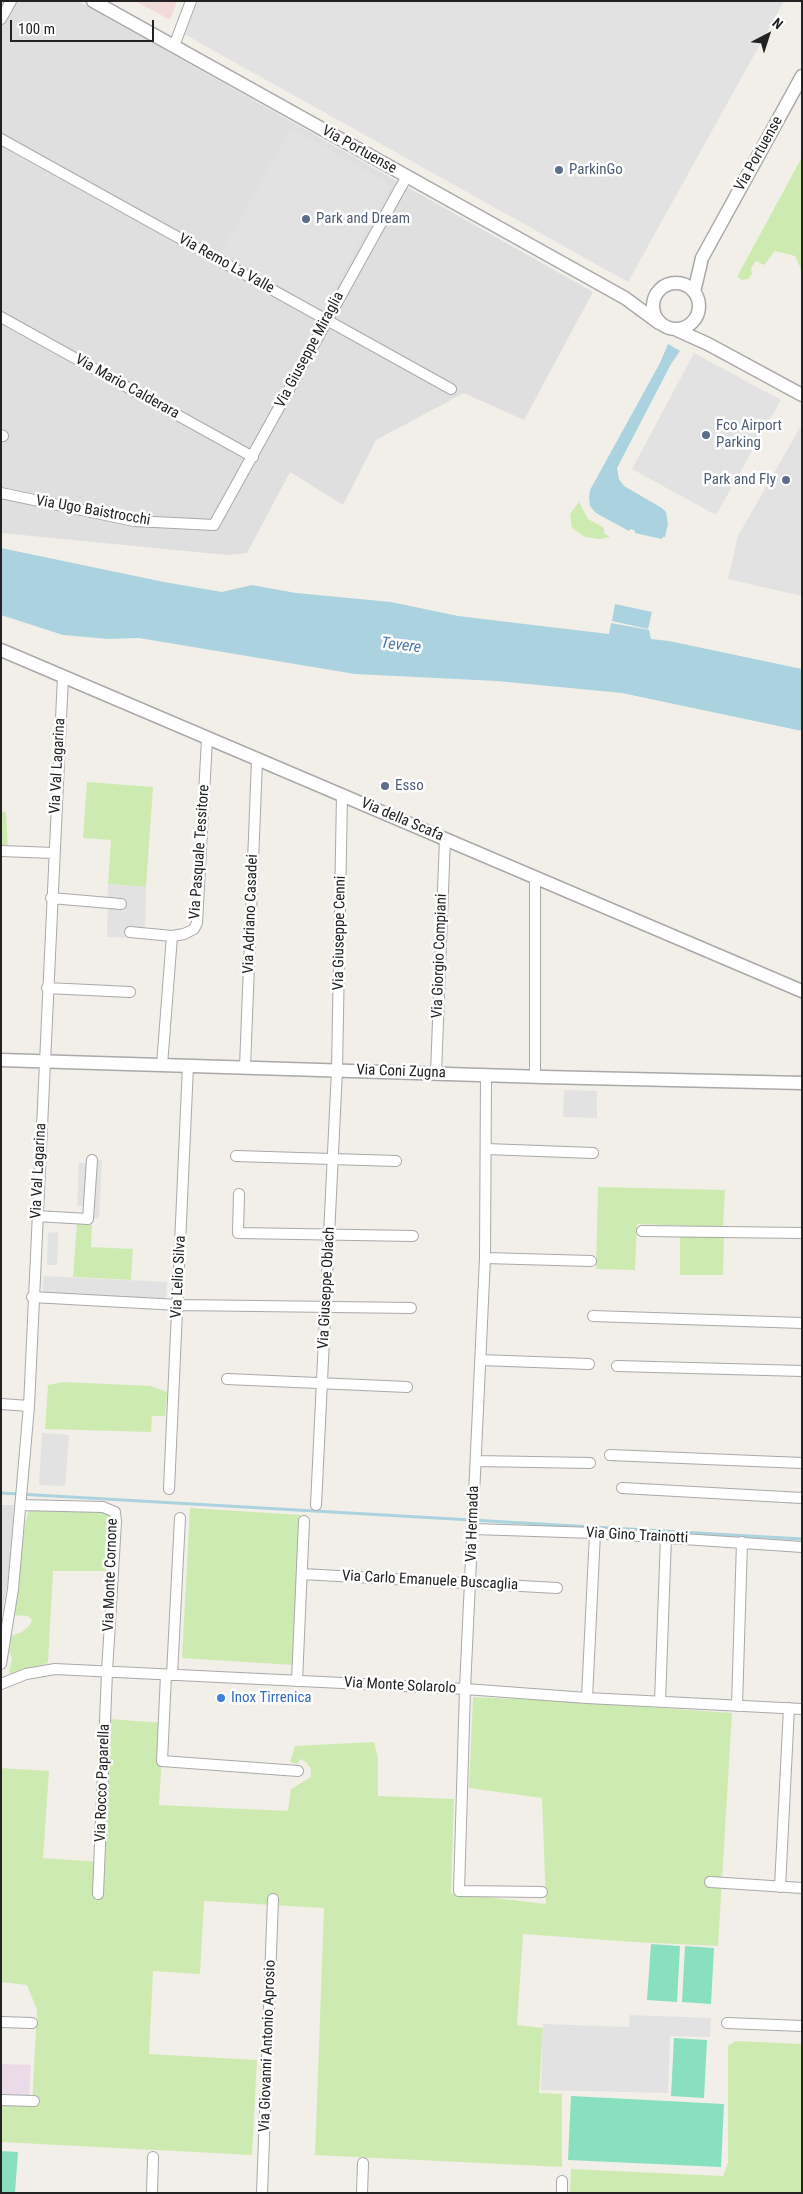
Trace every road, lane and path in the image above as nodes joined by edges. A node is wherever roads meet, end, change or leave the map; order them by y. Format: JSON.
{"nodes":[{"id":1,"x":11,"y":1,"type":"edge"},
{"id":2,"x":94,"y":1,"type":"edge"},
{"id":3,"x":191,"y":1,"type":"edge"},
{"id":4,"x":1,"y":19,"type":"edge"},
{"id":5,"x":174,"y":46,"type":"junction"},
{"id":6,"x":802,"y":76,"type":"edge"},
{"id":7,"x":1,"y":139,"type":"edge"},
{"id":8,"x":407,"y":176,"type":"junction"},
{"id":9,"x":702,"y":258,"type":"junction"},
{"id":10,"x":676,"y":283,"type":"junction"},
{"id":11,"x":694,"y":292,"type":"junction"},
{"id":12,"x":625,"y":298,"type":"junction"},
{"id":13,"x":654,"y":298,"type":"junction"},
{"id":14,"x":1,"y":317,"type":"edge"},
{"id":15,"x":326,"y":320,"type":"junction"},
{"id":16,"x":695,"y":320,"type":"junction"},
{"id":17,"x":659,"y":323,"type":"junction"},
{"id":18,"x":677,"y":330,"type":"junction"},
{"id":19,"x":708,"y":344,"type":"junction"},
{"id":20,"x":452,"y":390,"type":"dead end"},
{"id":21,"x":802,"y":395,"type":"edge"},
{"id":22,"x":253,"y":457,"type":"junction"},
{"id":23,"x":1,"y":493,"type":"edge"},
{"id":24,"x":214,"y":525,"type":"joint"},
{"id":25,"x":1,"y":650,"type":"edge"},
{"id":26,"x":62,"y":676,"type":"junction"},
{"id":27,"x":207,"y":738,"type":"junction"},
{"id":28,"x":257,"y":760,"type":"junction"},
{"id":29,"x":342,"y":795,"type":"junction"},
{"id":30,"x":445,"y":839,"type":"junction"},
{"id":31,"x":1,"y":851,"type":"edge"},
{"id":32,"x":54,"y":853,"type":"junction"},
{"id":33,"x":535,"y":878,"type":"junction"},
{"id":34,"x":52,"y":898,"type":"junction"},
{"id":35,"x":122,"y":904,"type":"dead end"},
{"id":36,"x":130,"y":932,"type":"dead end"},
{"id":37,"x":172,"y":936,"type":"junction"},
{"id":38,"x":48,"y":988,"type":"junction"},
{"id":39,"x":802,"y":991,"type":"edge"},
{"id":40,"x":130,"y":992,"type":"dead end"},
{"id":41,"x":1,"y":1060,"type":"edge"},
{"id":42,"x":44,"y":1060,"type":"junction"},
{"id":43,"x":162,"y":1065,"type":"junction"},
{"id":44,"x":188,"y":1066,"type":"junction"},
{"id":45,"x":245,"y":1067,"type":"junction"},
{"id":46,"x":337,"y":1070,"type":"junction"},
{"id":47,"x":436,"y":1073,"type":"junction"},
{"id":48,"x":486,"y":1075,"type":"junction"},
{"id":49,"x":535,"y":1077,"type":"junction"},
{"id":50,"x":802,"y":1083,"type":"edge"},
{"id":51,"x":486,"y":1149,"type":"junction"},
{"id":52,"x":593,"y":1152,"type":"dead end"},
{"id":53,"x":236,"y":1156,"type":"dead end"},
{"id":54,"x":333,"y":1159,"type":"junction"},
{"id":55,"x":92,"y":1160,"type":"dead end"},
{"id":56,"x":396,"y":1161,"type":"dead end"},
{"id":57,"x":239,"y":1194,"type":"dead end"},
{"id":58,"x":36,"y":1216,"type":"junction"},
{"id":59,"x":642,"y":1231,"type":"dead end"},
{"id":60,"x":802,"y":1233,"type":"edge"},
{"id":61,"x":329,"y":1234,"type":"junction"},
{"id":62,"x":413,"y":1236,"type":"dead end"},
{"id":63,"x":485,"y":1258,"type":"junction"},
{"id":64,"x":591,"y":1261,"type":"dead end"},
{"id":65,"x":32,"y":1297,"type":"junction"},
{"id":66,"x":178,"y":1305,"type":"junction"},
{"id":67,"x":326,"y":1307,"type":"junction"},
{"id":68,"x":411,"y":1308,"type":"dead end"},
{"id":69,"x":593,"y":1316,"type":"dead end"},
{"id":70,"x":802,"y":1323,"type":"edge"},
{"id":71,"x":480,"y":1360,"type":"junction"},
{"id":72,"x":590,"y":1364,"type":"dead end"},
{"id":73,"x":616,"y":1366,"type":"dead end"},
{"id":74,"x":802,"y":1371,"type":"edge"},
{"id":75,"x":227,"y":1378,"type":"dead end"},
{"id":76,"x":322,"y":1383,"type":"junction"},
{"id":77,"x":407,"y":1387,"type":"dead end"},
{"id":78,"x":1,"y":1404,"type":"edge"},
{"id":79,"x":28,"y":1406,"type":"junction"},
{"id":80,"x":610,"y":1455,"type":"dead end"},
{"id":81,"x":476,"y":1461,"type":"junction"},
{"id":82,"x":802,"y":1463,"type":"edge"},
{"id":83,"x":590,"y":1464,"type":"dead end"},
{"id":84,"x":169,"y":1488,"type":"dead end"},
{"id":85,"x":622,"y":1488,"type":"dead end"},
{"id":86,"x":802,"y":1498,"type":"edge"},
{"id":87,"x":22,"y":1505,"type":"junction"},
{"id":88,"x":316,"y":1505,"type":"dead end"},
{"id":89,"x":180,"y":1518,"type":"dead end"},
{"id":90,"x":304,"y":1521,"type":"dead end"},
{"id":91,"x":472,"y":1528,"type":"junction"},
{"id":92,"x":595,"y":1533,"type":"junction"},
{"id":93,"x":666,"y":1537,"type":"junction"},
{"id":94,"x":742,"y":1542,"type":"junction"},
{"id":95,"x":802,"y":1547,"type":"edge"},
{"id":96,"x":302,"y":1574,"type":"junction"},
{"id":97,"x":471,"y":1583,"type":"junction"},
{"id":98,"x":557,"y":1588,"type":"dead end"},
{"id":99,"x":1,"y":1664,"type":"edge"},
{"id":100,"x":107,"y":1672,"type":"junction"},
{"id":101,"x":169,"y":1675,"type":"junction"},
{"id":102,"x":297,"y":1681,"type":"junction"},
{"id":103,"x":1,"y":1684,"type":"edge"},
{"id":104,"x":465,"y":1689,"type":"junction"},
{"id":105,"x":587,"y":1698,"type":"junction"},
{"id":106,"x":660,"y":1701,"type":"junction"},
{"id":107,"x":736,"y":1706,"type":"junction"},
{"id":108,"x":789,"y":1708,"type":"junction"},
{"id":109,"x":802,"y":1709,"type":"edge"},
{"id":110,"x":298,"y":1771,"type":"dead end"},
{"id":111,"x":710,"y":1882,"type":"dead end"},
{"id":112,"x":780,"y":1887,"type":"junction"},
{"id":113,"x":802,"y":1888,"type":"edge"},
{"id":114,"x":542,"y":1892,"type":"dead end"},
{"id":115,"x":98,"y":1894,"type":"dead end"},
{"id":116,"x":273,"y":1899,"type":"dead end"},
{"id":117,"x":1,"y":2022,"type":"edge"},
{"id":118,"x":32,"y":2023,"type":"dead end"},
{"id":119,"x":727,"y":2023,"type":"dead end"},
{"id":120,"x":802,"y":2026,"type":"edge"},
{"id":121,"x":1,"y":2100,"type":"edge"},
{"id":122,"x":34,"y":2101,"type":"dead end"},
{"id":123,"x":153,"y":2156,"type":"dead end"},
{"id":124,"x":363,"y":2163,"type":"dead end"},
{"id":125,"x":562,"y":2181,"type":"dead end"},
{"id":126,"x":152,"y":2193,"type":"edge"},
{"id":127,"x":262,"y":2193,"type":"edge"},
{"id":128,"x":362,"y":2193,"type":"edge"},
{"id":129,"x":562,"y":2193,"type":"edge"}],
"edges":[{"from":1,"to":4,"type":"street"},
{"from":2,"to":5,"type":"street","name":"Via Portuense"},
{"from":3,"to":5,"type":"street"},
{"from":5,"to":8,"type":"street","name":"Via Portuense"},
{"from":6,"to":9,"type":"street","name":"Via Portuense"},
{"from":7,"to":15,"type":"street","name":"Via Remo La Valle"},
{"from":8,"to":12,"type":"street","name":"Via Portuense"},
{"from":8,"to":15,"type":"street","name":"Via Giuseppe Miraglia"},
{"from":9,"to":10,"type":"street","name":"Via Portuense"},
{"from":9,"to":11,"type":"street","name":"Via Portuense"},
{"from":10,"to":11,"type":"street"},
{"from":10,"to":13,"type":"street"},
{"from":11,"to":16,"type":"street"},
{"from":12,"to":13,"type":"street","name":"Via Portuense"},
{"from":12,"to":17,"type":"street","name":"Via Portuense"},
{"from":13,"to":17,"type":"street"},
{"from":14,"to":22,"type":"street","name":"Via Mario Calderara"},
{"from":15,"to":20,"type":"street","name":"Via Remo La Valle"},
{"from":15,"to":22,"type":"street","name":"Via Giuseppe Miraglia"},
{"from":16,"to":18,"type":"street"},
{"from":16,"to":19,"type":"street"},
{"from":17,"to":18,"type":"street"},
{"from":18,"to":19,"type":"street"},
{"from":19,"to":21,"type":"street"},
{"from":22,"to":24,"type":"street","name":"Via Giuseppe Miraglia"},
{"from":23,"to":24,"type":"street","name":"Via Ugo Baistrocchi"},
{"from":25,"to":26,"type":"street","name":"Via della Scafa"},
{"from":26,"to":27,"type":"street","name":"Via della Scafa"},
{"from":26,"to":32,"type":"street","name":"Via Val Lagarina"},
{"from":27,"to":28,"type":"street","name":"Via della Scafa"},
{"from":27,"to":37,"type":"street","name":"Via Pasquale Tessitore"},
{"from":28,"to":29,"type":"street","name":"Via della Scafa"},
{"from":28,"to":45,"type":"street","name":"Via Adriano Casadei"},
{"from":29,"to":30,"type":"street","name":"Via della Scafa"},
{"from":29,"to":46,"type":"street","name":"Via Giuseppe Cenni"},
{"from":30,"to":33,"type":"street","name":"Via della Scafa"},
{"from":30,"to":47,"type":"street","name":"Via Giorgio Compiani"},
{"from":31,"to":32,"type":"street"},
{"from":32,"to":34,"type":"street","name":"Via Val Lagarina"},
{"from":33,"to":39,"type":"street","name":"Via della Scafa"},
{"from":33,"to":49,"type":"street"},
{"from":34,"to":35,"type":"street"},
{"from":34,"to":38,"type":"street","name":"Via Val Lagarina"},
{"from":36,"to":37,"type":"street","name":"Via Pasquale Tessitore"},
{"from":37,"to":43,"type":"street"},
{"from":38,"to":40,"type":"street"},
{"from":38,"to":42,"type":"street","name":"Via Val Lagarina"},
{"from":41,"to":42,"type":"street","name":"Via Coni Zugna"},
{"from":42,"to":43,"type":"street","name":"Via Coni Zugna"},
{"from":42,"to":58,"type":"street","name":"Via Val Lagarina"},
{"from":43,"to":44,"type":"street","name":"Via Coni Zugna"},
{"from":44,"to":45,"type":"street","name":"Via Coni Zugna"},
{"from":44,"to":66,"type":"street","name":"Via Lelio Silva"},
{"from":45,"to":46,"type":"street","name":"Via Coni Zugna"},
{"from":46,"to":47,"type":"street","name":"Via Coni Zugna"},
{"from":46,"to":54,"type":"street","name":"Via Giuseppe Oblach"},
{"from":47,"to":48,"type":"street","name":"Via Coni Zugna"},
{"from":48,"to":49,"type":"street","name":"Via Coni Zugna"},
{"from":48,"to":51,"type":"street","name":"Via Hermada"},
{"from":49,"to":50,"type":"street","name":"Via Coni Zugna"},
{"from":51,"to":52,"type":"street"},
{"from":51,"to":63,"type":"street","name":"Via Hermada"},
{"from":53,"to":54,"type":"street"},
{"from":54,"to":56,"type":"street"},
{"from":54,"to":61,"type":"street","name":"Via Giuseppe Oblach"},
{"from":55,"to":58,"type":"street"},
{"from":57,"to":61,"type":"street"},
{"from":58,"to":65,"type":"street","name":"Via Val Lagarina"},
{"from":59,"to":60,"type":"street"},
{"from":61,"to":62,"type":"street"},
{"from":61,"to":67,"type":"street","name":"Via Giuseppe Oblach"},
{"from":63,"to":64,"type":"street"},
{"from":63,"to":71,"type":"street","name":"Via Hermada"},
{"from":65,"to":66,"type":"street"},
{"from":65,"to":79,"type":"street","name":"Via Val Lagarina"},
{"from":66,"to":67,"type":"street"},
{"from":66,"to":84,"type":"street","name":"Via Lelio Silva"},
{"from":67,"to":68,"type":"street"},
{"from":67,"to":76,"type":"street","name":"Via Giuseppe Oblach"},
{"from":69,"to":70,"type":"street"},
{"from":71,"to":72,"type":"street"},
{"from":71,"to":81,"type":"street","name":"Via Hermada"},
{"from":73,"to":74,"type":"street"},
{"from":75,"to":76,"type":"street"},
{"from":76,"to":77,"type":"street"},
{"from":76,"to":88,"type":"street","name":"Via Giuseppe Oblach"},
{"from":78,"to":79,"type":"street"},
{"from":79,"to":87,"type":"street","name":"Via Val Lagarina"},
{"from":80,"to":82,"type":"street"},
{"from":81,"to":83,"type":"street"},
{"from":81,"to":91,"type":"street","name":"Via Hermada"},
{"from":85,"to":86,"type":"street"},
{"from":87,"to":99,"type":"street","name":"Via Val Lagarina"},
{"from":87,"to":100,"type":"street","name":"Via Monte Cornone"},
{"from":89,"to":101,"type":"street"},
{"from":90,"to":96,"type":"street"},
{"from":91,"to":92,"type":"street","name":"Via Gino Trainotti"},
{"from":91,"to":97,"type":"street","name":"Via Hermada"},
{"from":92,"to":93,"type":"street","name":"Via Gino Trainotti"},
{"from":92,"to":105,"type":"street"},
{"from":93,"to":94,"type":"street","name":"Via Gino Trainotti"},
{"from":93,"to":106,"type":"street"},
{"from":94,"to":95,"type":"street","name":"Via Gino Trainotti"},
{"from":94,"to":107,"type":"street"},
{"from":96,"to":97,"type":"street","name":"Via Carlo Emanuele Buscaglia"},
{"from":96,"to":102,"type":"street"},
{"from":97,"to":98,"type":"street","name":"Via Carlo Emanuele Buscaglia"},
{"from":97,"to":104,"type":"street","name":"Via Hermada"},
{"from":100,"to":101,"type":"street","name":"Via Monte Solarolo"},
{"from":100,"to":103,"type":"street","name":"Via Monte Solarolo"},
{"from":100,"to":115,"type":"street","name":"Via Rocco Paparella"},
{"from":101,"to":102,"type":"street","name":"Via Monte Solarolo"},
{"from":101,"to":110,"type":"street"},
{"from":102,"to":104,"type":"street","name":"Via Monte Solarolo"},
{"from":104,"to":105,"type":"street","name":"Via Monte Solarolo"},
{"from":104,"to":114,"type":"street","name":"Via Hermada"},
{"from":105,"to":106,"type":"street","name":"Via Monte Solarolo"},
{"from":106,"to":107,"type":"street","name":"Via Monte Solarolo"},
{"from":107,"to":108,"type":"street","name":"Via Monte Solarolo"},
{"from":108,"to":109,"type":"street","name":"Via Monte Solarolo"},
{"from":108,"to":112,"type":"street"},
{"from":111,"to":112,"type":"street"},
{"from":112,"to":113,"type":"street"},
{"from":116,"to":127,"type":"street","name":"Via Giovanni Antonio Aprosio"},
{"from":117,"to":118,"type":"street"},
{"from":119,"to":120,"type":"street"},
{"from":121,"to":122,"type":"street"},
{"from":123,"to":126,"type":"street"},
{"from":124,"to":128,"type":"street"},
{"from":125,"to":129,"type":"street"}]}
